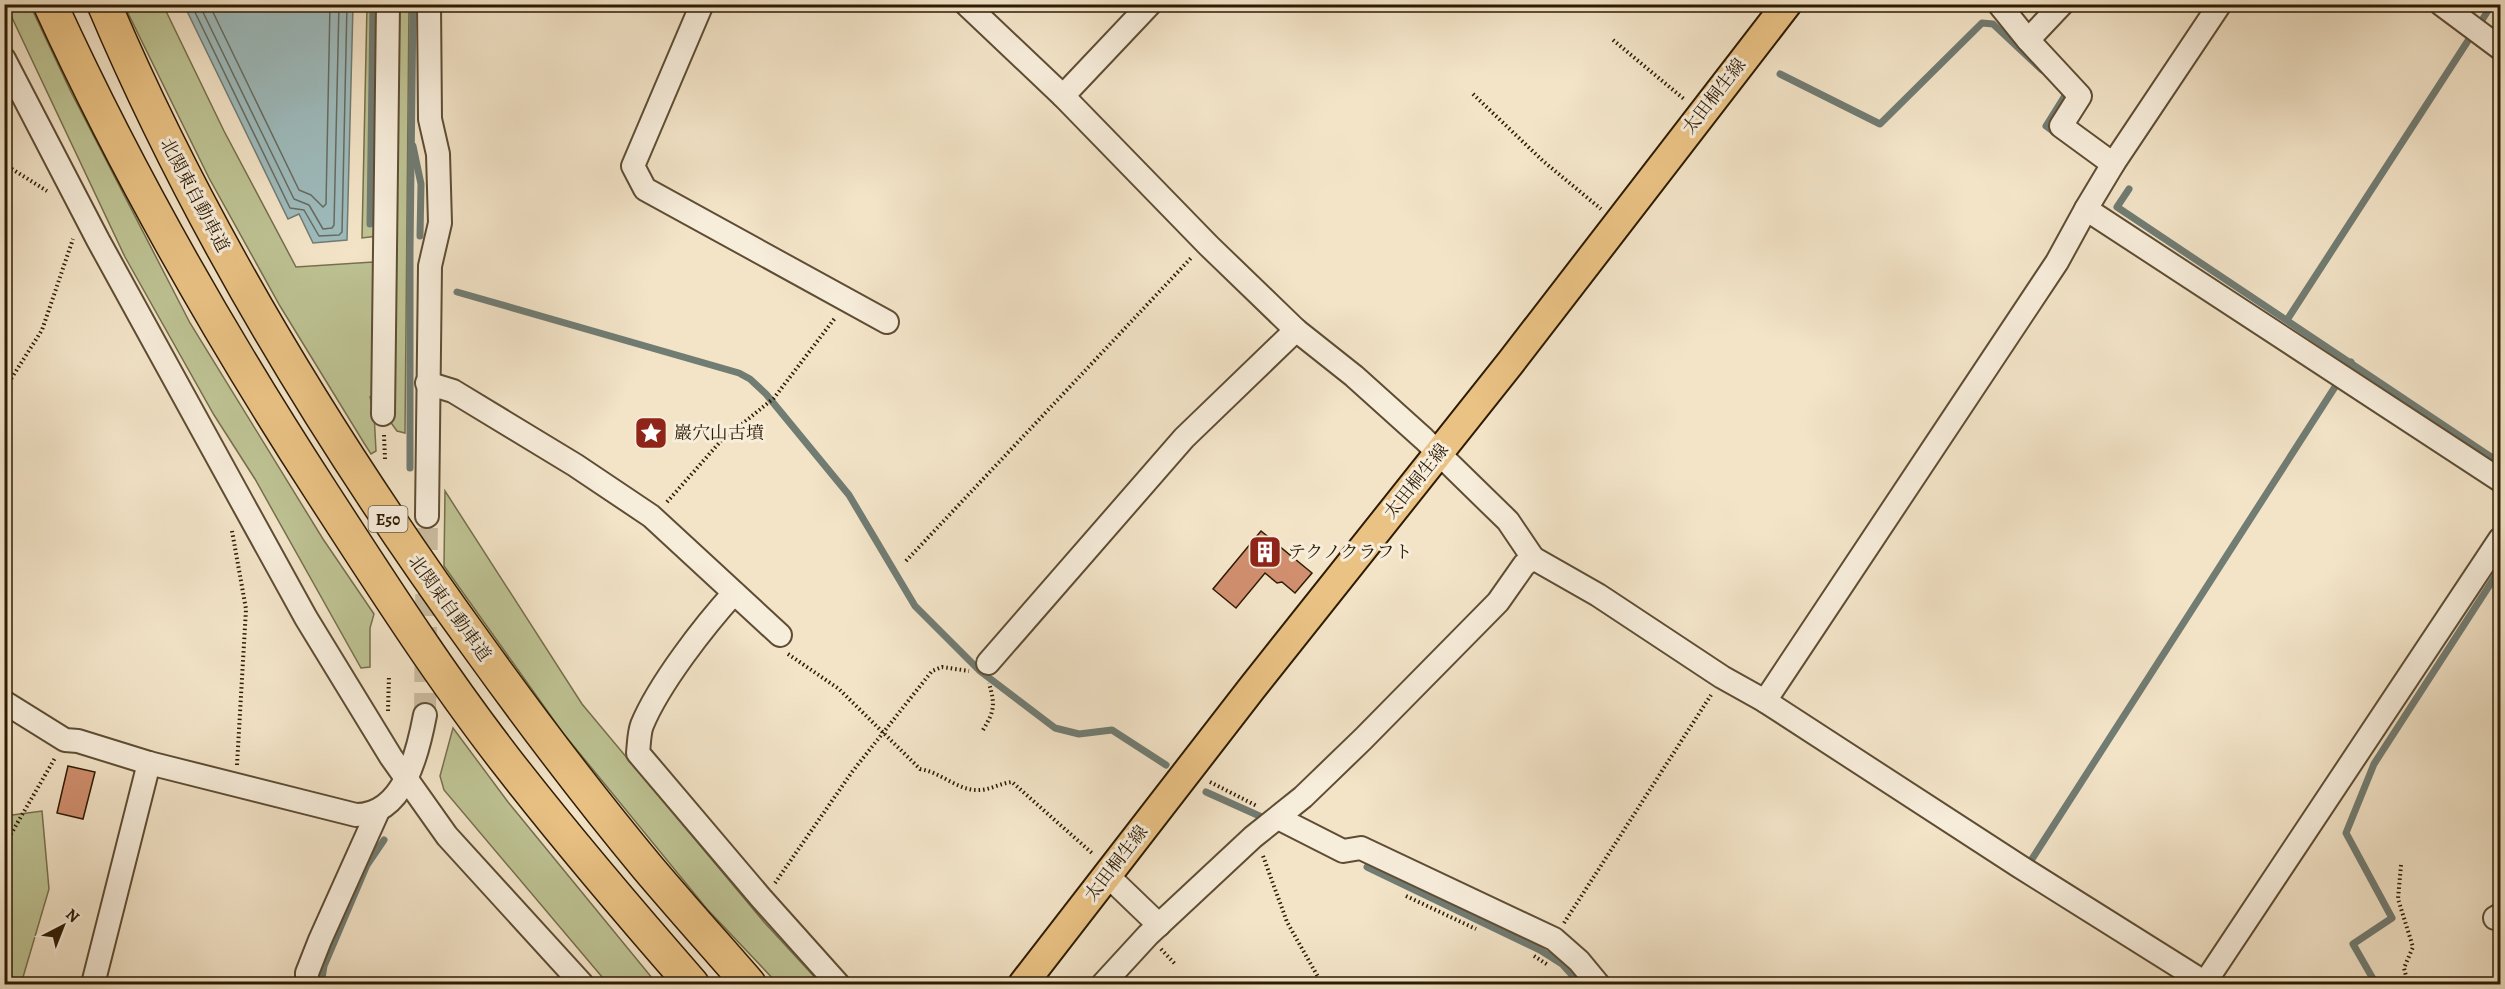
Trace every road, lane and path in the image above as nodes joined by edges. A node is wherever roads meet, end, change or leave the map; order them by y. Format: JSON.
{"nodes":[{"id":1,"x":50,"y":4,"type":"edge"},
{"id":2,"x":104,"y":4,"type":"edge"},
{"id":3,"x":388,"y":4,"type":"edge"},
{"id":4,"x":429,"y":4,"type":"edge"},
{"id":5,"x":702,"y":4,"type":"edge"},
{"id":6,"x":966,"y":4,"type":"edge"},
{"id":7,"x":1150,"y":4,"type":"edge"},
{"id":8,"x":1999,"y":4,"type":"edge"},
{"id":9,"x":2062,"y":4,"type":"edge"},
{"id":10,"x":2220,"y":4,"type":"edge"},
{"id":11,"x":2441,"y":4,"type":"edge"},
{"id":12,"x":1781,"y":7,"type":"edge"},
{"id":13,"x":1613,"y":40,"type":"dead end"},
{"id":14,"x":2028,"y":40,"type":"junction"},
{"id":15,"x":2500,"y":48,"type":"edge"},
{"id":16,"x":4,"y":59,"type":"edge"},
{"id":17,"x":1473,"y":94,"type":"dead end"},
{"id":18,"x":1063,"y":96,"type":"junction"},
{"id":19,"x":1701,"y":113,"type":"junction"},
{"id":20,"x":4,"y":164,"type":"edge"},
{"id":21,"x":2113,"y":164,"type":"junction"},
{"id":22,"x":55,"y":196,"type":"dead end"},
{"id":23,"x":2086,"y":208,"type":"junction"},
{"id":24,"x":1617,"y":223,"type":"junction"},
{"id":25,"x":73,"y":232,"type":"dead end"},
{"id":26,"x":1209,"y":246,"type":"junction"},
{"id":27,"x":848,"y":301,"type":"junction"},
{"id":28,"x":887,"y":322,"type":"dead end"},
{"id":29,"x":1296,"y":330,"type":"junction"},
{"id":30,"x":427,"y":383,"type":"junction"},
{"id":31,"x":4,"y":390,"type":"edge"},
{"id":32,"x":383,"y":414,"type":"dead end"},
{"id":33,"x":1438,"y":453,"type":"junction"},
{"id":34,"x":2500,"y":480,"type":"edge"},
{"id":35,"x":427,"y":516,"type":"tunnel mouth"},
{"id":36,"x":653,"y":518,"type":"junction"},
{"id":37,"x":230,"y":521,"type":"dead end"},
{"id":38,"x":2500,"y":539,"type":"edge"},
{"id":39,"x":1533,"y":558,"type":"junction"},
{"id":40,"x":906,"y":561,"type":"dead end"},
{"id":41,"x":734,"y":593,"type":"junction"},
{"id":42,"x":781,"y":642,"type":"joint"},
{"id":43,"x":986,"y":665,"type":"junction"},
{"id":44,"x":389,"y":675,"type":"dead end"},
{"id":45,"x":1722,"y":677,"type":"junction"},
{"id":46,"x":1765,"y":701,"type":"junction"},
{"id":47,"x":4,"y":702,"type":"edge"},
{"id":48,"x":425,"y":715,"type":"tunnel mouth"},
{"id":49,"x":387,"y":717,"type":"dead end"},
{"id":50,"x":983,"y":730,"type":"dead end"},
{"id":51,"x":884,"y":731,"type":"junction"},
{"id":52,"x":65,"y":740,"type":"junction"},
{"id":53,"x":149,"y":763,"type":"junction"},
{"id":54,"x":406,"y":778,"type":"junction"},
{"id":55,"x":1202,"y":778,"type":"dead end"},
{"id":56,"x":236,"y":785,"type":"junction"},
{"id":57,"x":378,"y":811,"type":"junction"},
{"id":58,"x":1278,"y":818,"type":"junction"},
{"id":59,"x":1253,"y":837,"type":"junction"},
{"id":60,"x":4,"y":846,"type":"edge"},
{"id":61,"x":2401,"y":865,"type":"dead end"},
{"id":62,"x":1104,"y":868,"type":"junction"},
{"id":63,"x":761,"y":898,"type":"junction"},
{"id":64,"x":1159,"y":925,"type":"junction"},
{"id":65,"x":1554,"y":939,"type":"junction"},
{"id":66,"x":93,"y":984,"type":"edge"},
{"id":67,"x":307,"y":984,"type":"edge"},
{"id":68,"x":582,"y":984,"type":"edge"},
{"id":69,"x":693,"y":984,"type":"edge"},
{"id":70,"x":749,"y":984,"type":"edge"},
{"id":71,"x":838,"y":984,"type":"edge"},
{"id":72,"x":1023,"y":984,"type":"edge"},
{"id":73,"x":1103,"y":984,"type":"edge"},
{"id":74,"x":1322,"y":984,"type":"edge"},
{"id":75,"x":1598,"y":984,"type":"edge"},
{"id":76,"x":2205,"y":984,"type":"edge"},
{"id":77,"x":2408,"y":984,"type":"edge"}],
"edges":[{"from":1,"to":69,"type":"highway","number":"E50"},
{"from":2,"to":70,"type":"highway","name":"北関東自動車道","number":"E50"},
{"from":3,"to":32,"type":"street"},
{"from":4,"to":30,"type":"street"},
{"from":5,"to":27,"type":"street"},
{"from":6,"to":18,"type":"street"},
{"from":7,"to":18,"type":"street"},
{"from":8,"to":14,"type":"street"},
{"from":9,"to":14,"type":"street"},
{"from":10,"to":21,"type":"street"},
{"from":11,"to":15,"type":"street"},
{"from":12,"to":19,"type":"main road","name":"太田桐生線"},
{"from":13,"to":19,"type":"path"},
{"from":14,"to":21,"type":"street"},
{"from":16,"to":54,"type":"street"},
{"from":17,"to":24,"type":"path"},
{"from":18,"to":26,"type":"street"},
{"from":19,"to":24,"type":"main road","name":"太田桐生線"},
{"from":20,"to":22,"type":"path"},
{"from":21,"to":23,"type":"street"},
{"from":23,"to":34,"type":"street"},
{"from":23,"to":46,"type":"street"},
{"from":24,"to":33,"type":"main road","name":"太田桐生線"},
{"from":25,"to":31,"type":"path"},
{"from":26,"to":29,"type":"street"},
{"from":26,"to":40,"type":"path"},
{"from":27,"to":28,"type":"street"},
{"from":27,"to":36,"type":"path"},
{"from":29,"to":33,"type":"street"},
{"from":29,"to":43,"type":"street"},
{"from":30,"to":35,"type":"street"},
{"from":30,"to":36,"type":"street"},
{"from":33,"to":39,"type":"street"},
{"from":33,"to":62,"type":"main road","name":"太田桐生線"},
{"from":36,"to":41,"type":"street"},
{"from":37,"to":56,"type":"path"},
{"from":38,"to":76,"type":"street"},
{"from":39,"to":45,"type":"street"},
{"from":39,"to":58,"type":"street"},
{"from":41,"to":42,"type":"street"},
{"from":41,"to":63,"type":"street"},
{"from":42,"to":51,"type":"path"},
{"from":43,"to":50,"type":"path"},
{"from":43,"to":51,"type":"path"},
{"from":44,"to":49,"type":"path"},
{"from":45,"to":46,"type":"street"},
{"from":45,"to":65,"type":"path"},
{"from":46,"to":76,"type":"street"},
{"from":47,"to":52,"type":"street"},
{"from":48,"to":54,"type":"street"},
{"from":51,"to":62,"type":"path"},
{"from":51,"to":63,"type":"path"},
{"from":52,"to":53,"type":"street"},
{"from":52,"to":60,"type":"path"},
{"from":53,"to":56,"type":"street"},
{"from":53,"to":66,"type":"street"},
{"from":54,"to":57,"type":"street"},
{"from":54,"to":68,"type":"street"},
{"from":55,"to":58,"type":"path"},
{"from":56,"to":57,"type":"street"},
{"from":57,"to":67,"type":"street"},
{"from":58,"to":59,"type":"street"},
{"from":58,"to":65,"type":"street"},
{"from":59,"to":64,"type":"street"},
{"from":59,"to":74,"type":"path"},
{"from":61,"to":77,"type":"path"},
{"from":62,"to":64,"type":"street"},
{"from":62,"to":72,"type":"main road","name":"太田桐生線"},
{"from":63,"to":71,"type":"street"},
{"from":64,"to":73,"type":"street"},
{"from":65,"to":75,"type":"street"}]}
